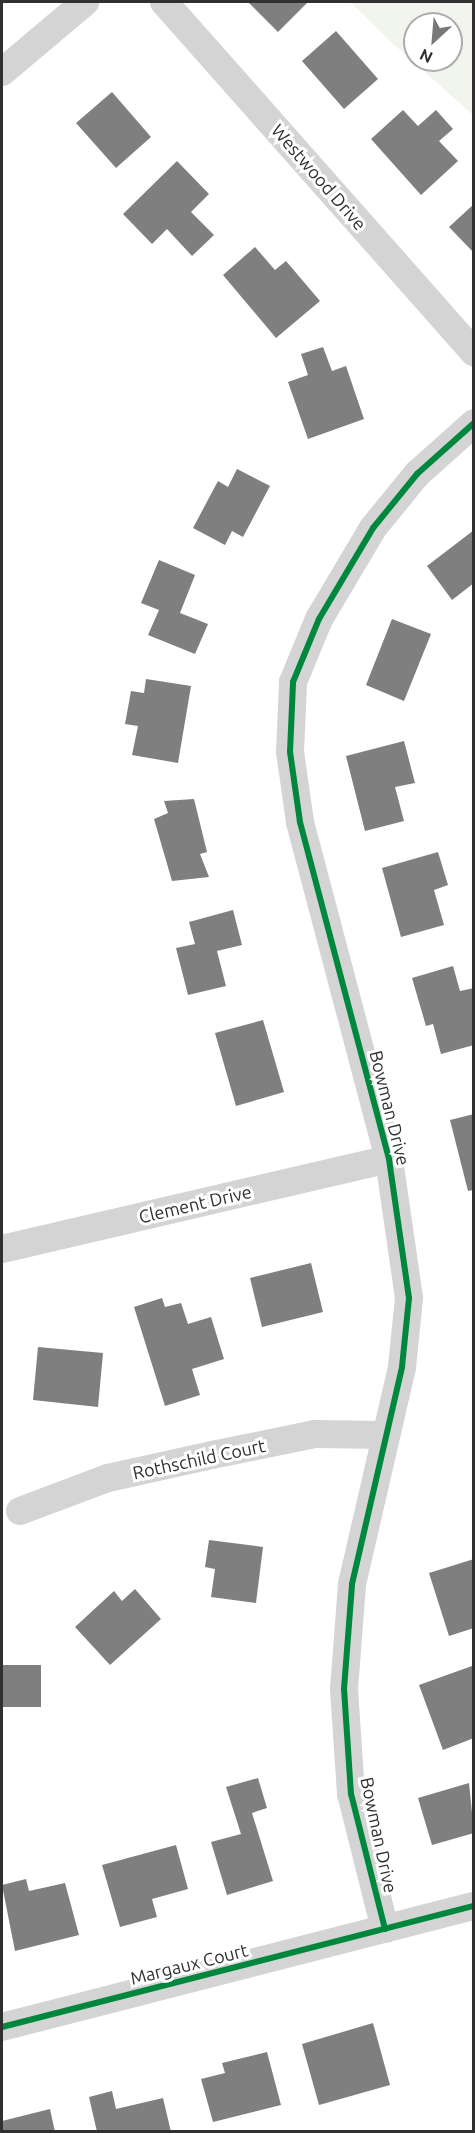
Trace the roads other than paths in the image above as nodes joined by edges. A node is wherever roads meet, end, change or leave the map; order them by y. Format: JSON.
{"nodes":[{"id":1,"x":85,"y":2,"type":"edge"},
{"id":2,"x":164,"y":2,"type":"edge"},
{"id":3,"x":2,"y":72,"type":"edge"},
{"id":4,"x":474,"y":353,"type":"edge"},
{"id":5,"x":474,"y":423,"type":"edge"},
{"id":6,"x":389,"y":1159,"type":"junction"},
{"id":7,"x":2,"y":1249,"type":"edge"},
{"id":8,"x":384,"y":1435,"type":"junction"},
{"id":9,"x":20,"y":1511,"type":"dead end"},
{"id":10,"x":474,"y":1906,"type":"edge"},
{"id":11,"x":385,"y":1929,"type":"junction"},
{"id":12,"x":2,"y":2027,"type":"edge"}],
"edges":[{"from":1,"to":3,"type":"street"},
{"from":2,"to":4,"type":"street","name":"Westwood Drive"},
{"from":5,"to":6,"type":"street","name":"Bowman Drive"},
{"from":6,"to":7,"type":"street","name":"Clement Drive"},
{"from":6,"to":8,"type":"street","name":"Bowman Drive"},
{"from":8,"to":9,"type":"street","name":"Rothschild Court"},
{"from":8,"to":11,"type":"street","name":"Bowman Drive"},
{"from":10,"to":11,"type":"street","name":"Margaux Court"},
{"from":11,"to":12,"type":"street","name":"Margaux Court"}]}
